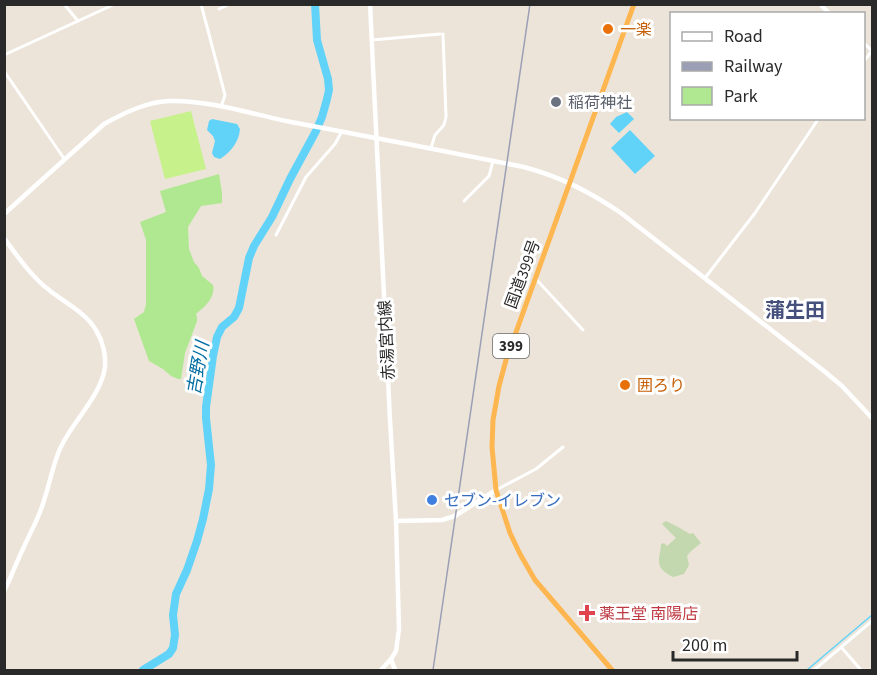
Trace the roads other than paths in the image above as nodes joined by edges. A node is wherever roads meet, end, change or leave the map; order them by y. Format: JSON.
{"nodes":[{"id":1,"x":64,"y":4,"type":"edge"},
{"id":2,"x":115,"y":4,"type":"edge"},
{"id":3,"x":201,"y":4,"type":"edge"},
{"id":4,"x":230,"y":4,"type":"edge"},
{"id":5,"x":370,"y":4,"type":"edge"},
{"id":6,"x":634,"y":4,"type":"edge"},
{"id":7,"x":219,"y":9,"type":"dead end"},
{"id":8,"x":78,"y":21,"type":"junction"},
{"id":9,"x":372,"y":40,"type":"junction"},
{"id":10,"x":4,"y":55,"type":"edge"},
{"id":11,"x":4,"y":71,"type":"edge"},
{"id":12,"x":221,"y":107,"type":"junction"},
{"id":13,"x":818,"y":120,"type":"edge"},
{"id":14,"x":342,"y":131,"type":"junction"},
{"id":15,"x":376,"y":138,"type":"junction"},
{"id":16,"x":431,"y":149,"type":"junction"},
{"id":17,"x":65,"y":160,"type":"junction"},
{"id":18,"x":493,"y":161,"type":"junction"},
{"id":19,"x":569,"y":182,"type":"junction"},
{"id":20,"x":464,"y":201,"type":"dead end"},
{"id":21,"x":4,"y":214,"type":"edge"},
{"id":22,"x":276,"y":235,"type":"dead end"},
{"id":23,"x":4,"y":238,"type":"edge"},
{"id":24,"x":535,"y":278,"type":"junction"},
{"id":25,"x":704,"y":278,"type":"junction"},
{"id":26,"x":583,"y":330,"type":"dead end"},
{"id":27,"x":873,"y":418,"type":"edge"},
{"id":28,"x":563,"y":447,"type":"dead end"},
{"id":29,"x":496,"y":490,"type":"junction"},
{"id":30,"x":396,"y":522,"type":"junction"},
{"id":31,"x":4,"y":591,"type":"edge"},
{"id":32,"x":873,"y":621,"type":"edge"},
{"id":33,"x":841,"y":647,"type":"junction"},
{"id":34,"x":391,"y":659,"type":"junction"},
{"id":35,"x":381,"y":670,"type":"edge"},
{"id":36,"x":395,"y":670,"type":"edge"},
{"id":37,"x":610,"y":670,"type":"edge"},
{"id":38,"x":814,"y":670,"type":"edge"},
{"id":39,"x":861,"y":670,"type":"edge"}],
"edges":[{"from":1,"to":8,"type":"street"},
{"from":2,"to":8,"type":"street"},
{"from":3,"to":12,"type":"street"},
{"from":4,"to":7,"type":"street"},
{"from":5,"to":9,"type":"street","name":"赤湯宮内線"},
{"from":6,"to":19,"type":"highway","name":"国道399号","number":"399"},
{"from":8,"to":10,"type":"street"},
{"from":9,"to":15,"type":"street","name":"赤湯宮内線"},
{"from":9,"to":16,"type":"street"},
{"from":11,"to":17,"type":"street"},
{"from":12,"to":14,"type":"street"},
{"from":12,"to":17,"type":"street"},
{"from":13,"to":25,"type":"street"},
{"from":14,"to":15,"type":"street"},
{"from":14,"to":22,"type":"street"},
{"from":15,"to":16,"type":"street"},
{"from":15,"to":30,"type":"street","name":"赤湯宮内線"},
{"from":16,"to":18,"type":"street"},
{"from":17,"to":21,"type":"street"},
{"from":18,"to":19,"type":"street"},
{"from":18,"to":20,"type":"street"},
{"from":19,"to":24,"type":"highway","name":"国道399号","number":"399"},
{"from":19,"to":25,"type":"street"},
{"from":23,"to":31,"type":"street"},
{"from":24,"to":26,"type":"street"},
{"from":24,"to":29,"type":"highway","name":"国道399号","number":"399"},
{"from":25,"to":27,"type":"street"},
{"from":28,"to":29,"type":"street"},
{"from":29,"to":30,"type":"street"},
{"from":29,"to":37,"type":"highway","name":"国道399号","number":"399"},
{"from":30,"to":34,"type":"street","name":"赤湯宮内線"},
{"from":32,"to":33,"type":"street"},
{"from":33,"to":38,"type":"street"},
{"from":33,"to":39,"type":"street"},
{"from":34,"to":35,"type":"street","name":"赤湯宮内線"},
{"from":34,"to":36,"type":"street"}]}
